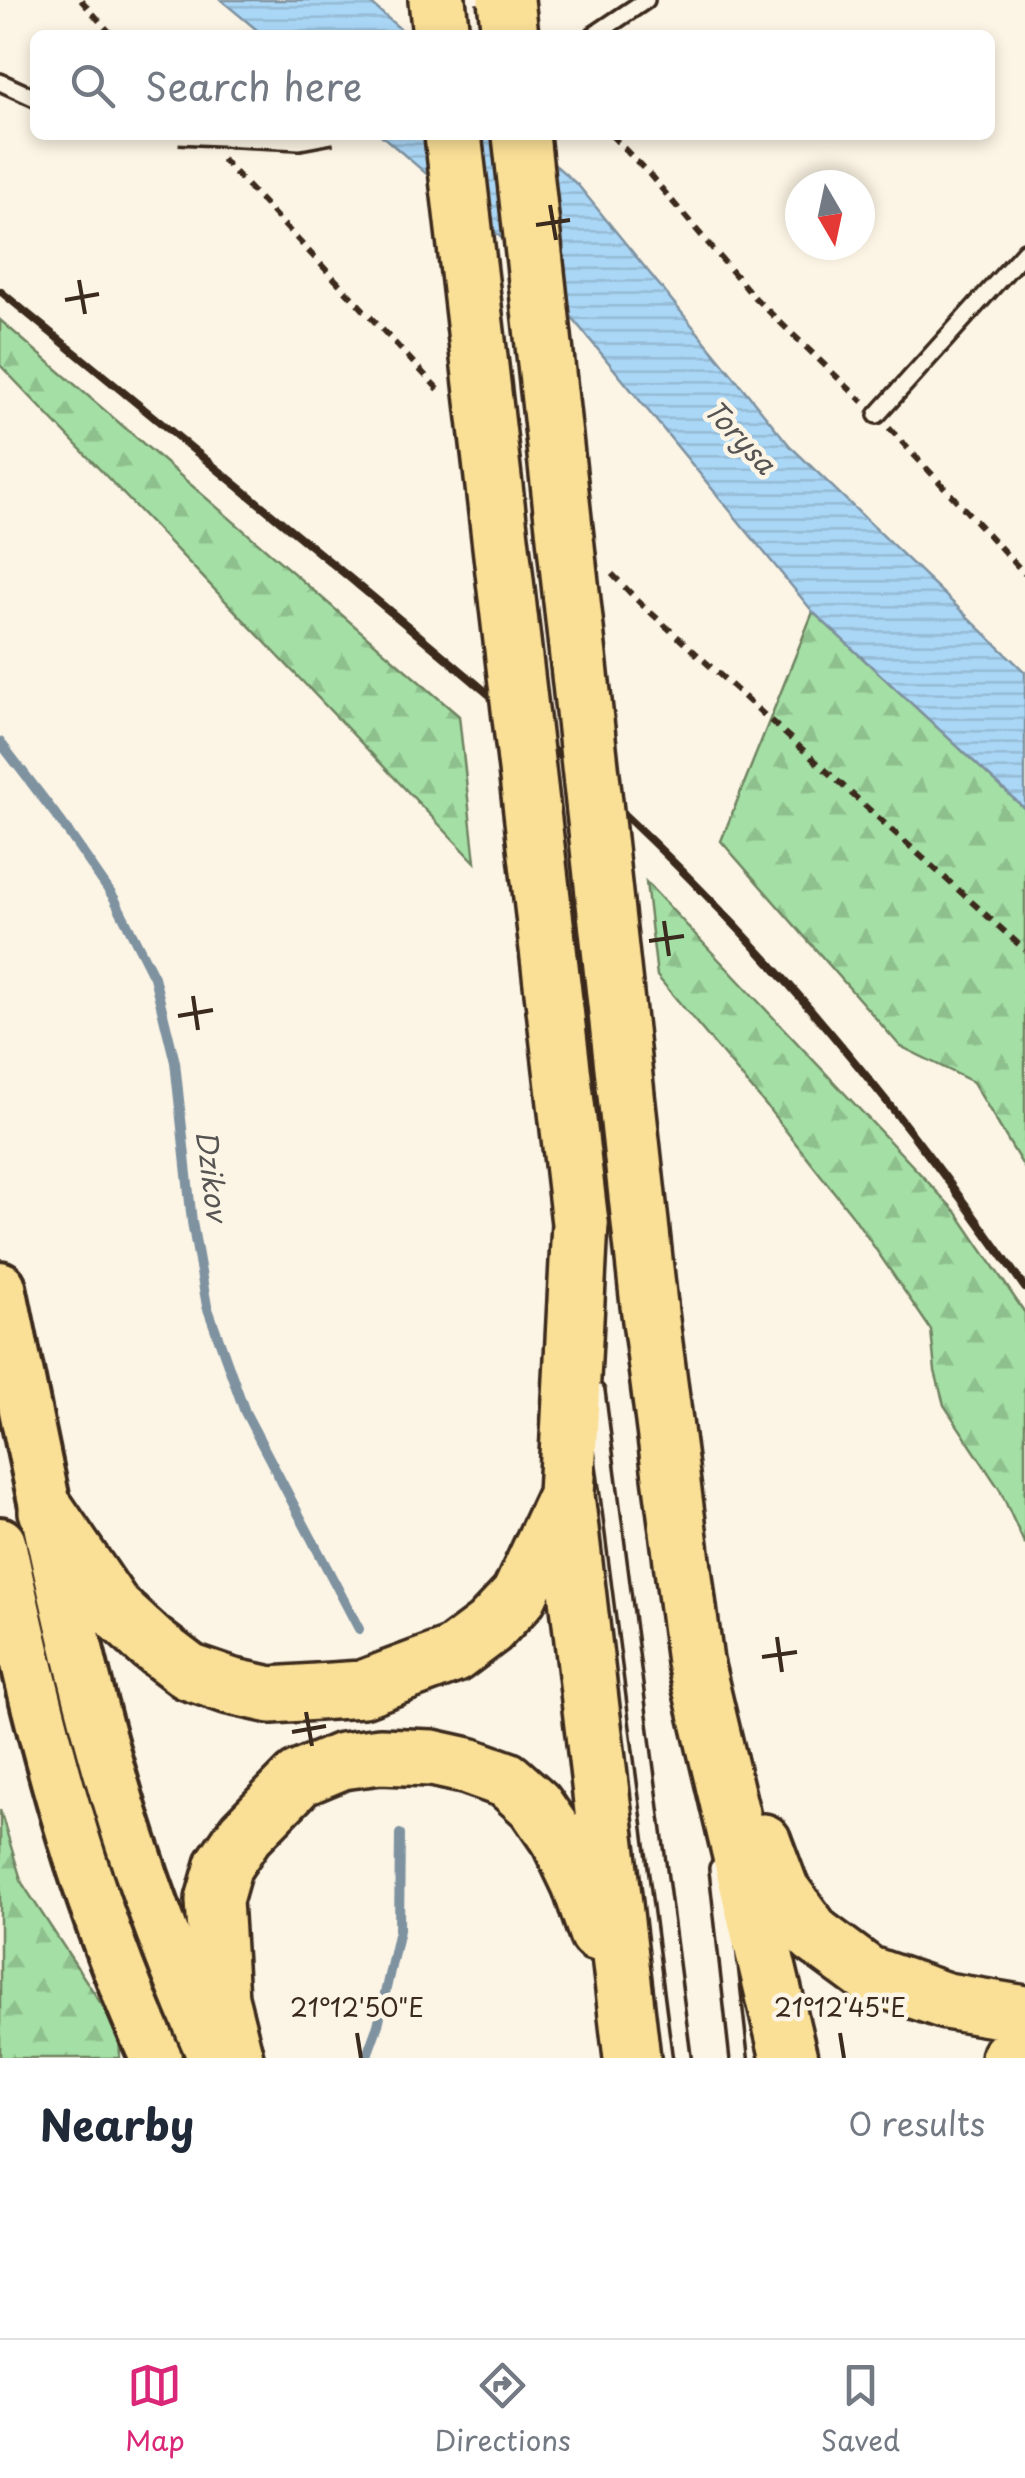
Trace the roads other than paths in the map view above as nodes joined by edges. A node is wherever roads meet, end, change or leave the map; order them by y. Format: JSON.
{"nodes":[{"id":1,"x":437,"y":0,"type":"edge"},
{"id":2,"x":506,"y":0,"type":"edge"},
{"id":3,"x":646,"y":0,"type":"edge"},
{"id":4,"x":440,"y":30,"type":"edge"},
{"id":5,"x":509,"y":30,"type":"edge"},
{"id":6,"x":601,"y":30,"type":"edge"},
{"id":7,"x":0,"y":82,"type":"edge"},
{"id":8,"x":30,"y":96,"type":"edge"},
{"id":9,"x":280,"y":140,"type":"edge"},
{"id":10,"x":305,"y":140,"type":"edge"},
{"id":11,"x":453,"y":140,"type":"edge"},
{"id":12,"x":522,"y":140,"type":"edge"},
{"id":13,"x":1025,"y":251,"type":"edge"},
{"id":14,"x":877,"y":415,"type":"road end"},
{"id":15,"x":580,"y":1224,"type":"junction"},
{"id":16,"x":0,"y":1287,"type":"edge"},
{"id":17,"x":590,"y":1346,"type":"dead end"},
{"id":18,"x":595,"y":1385,"type":"dead end"},
{"id":19,"x":566,"y":1494,"type":"junction"},
{"id":20,"x":46,"y":1511,"type":"junction"},
{"id":21,"x":0,"y":1543,"type":"edge"},
{"id":22,"x":695,"y":1662,"type":"junction"},
{"id":23,"x":710,"y":1798,"type":"dead end"},
{"id":24,"x":716,"y":1856,"type":"dead end"},
{"id":25,"x":1025,"y":2014,"type":"edge"},
{"id":26,"x":631,"y":2043,"type":"edge"},
{"id":27,"x":1025,"y":2052,"type":"edge"},
{"id":28,"x":156,"y":2058,"type":"edge"},
{"id":29,"x":214,"y":2058,"type":"edge"},
{"id":30,"x":235,"y":2058,"type":"edge"},
{"id":31,"x":682,"y":2058,"type":"edge"},
{"id":32,"x":739,"y":2058,"type":"edge"},
{"id":33,"x":789,"y":2058,"type":"edge"},
{"id":34,"x":1009,"y":2058,"type":"edge"}],
"edges":[{"from":1,"to":4,"type":"highway"},
{"from":2,"to":5,"type":"highway","bridge":true},
{"from":3,"to":6,"type":"lane"},
{"from":7,"to":8,"type":"lane"},
{"from":9,"to":10,"type":"lane","bridge":true},
{"from":11,"to":15,"type":"highway","bridge":true},
{"from":12,"to":22,"type":"highway","bridge":true},
{"from":13,"to":14,"type":"lane"},
{"from":15,"to":17,"type":"lane"},
{"from":15,"to":19,"type":"highway"},
{"from":16,"to":20,"type":"main road"},
{"from":18,"to":31,"type":"lane"},
{"from":19,"to":20,"type":"highway"},
{"from":19,"to":26,"type":"highway"},
{"from":20,"to":29,"type":"main road"},
{"from":21,"to":28,"type":"main road"},
{"from":22,"to":23,"type":"lane"},
{"from":22,"to":25,"type":"highway"},
{"from":22,"to":33,"type":"highway"},
{"from":24,"to":32,"type":"lane"},
{"from":26,"to":30,"type":"highway"},
{"from":27,"to":34,"type":"highway"}]}
